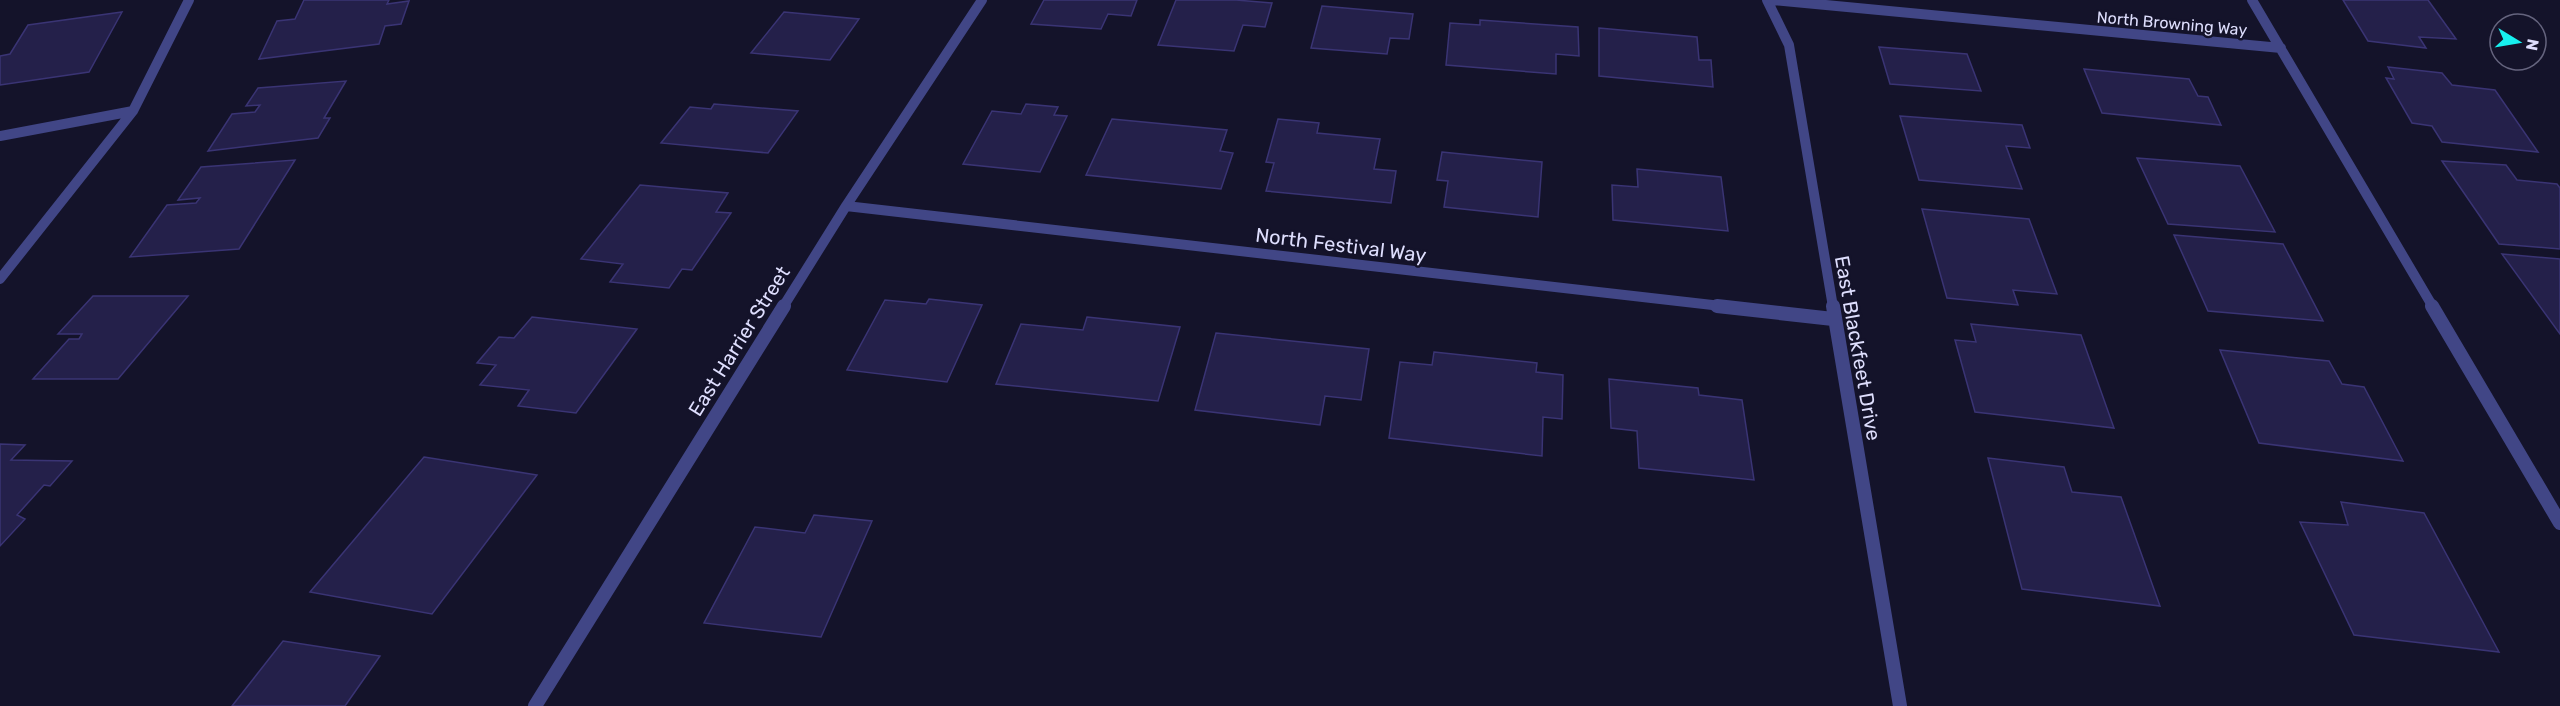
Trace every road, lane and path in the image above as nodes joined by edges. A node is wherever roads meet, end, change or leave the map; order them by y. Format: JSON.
{"nodes":[{"id":1,"x":189,"y":0,"type":"edge"},
{"id":2,"x":982,"y":0,"type":"edge"},
{"id":3,"x":1767,"y":0,"type":"edge"},
{"id":4,"x":1773,"y":0,"type":"edge"},
{"id":5,"x":2252,"y":0,"type":"edge"},
{"id":6,"x":2281,"y":48,"type":"junction"},
{"id":7,"x":133,"y":111,"type":"junction"},
{"id":8,"x":0,"y":136,"type":"edge"},
{"id":9,"x":846,"y":206,"type":"junction"},
{"id":10,"x":0,"y":279,"type":"edge"},
{"id":11,"x":1833,"y":319,"type":"junction"},
{"id":12,"x":2560,"y":523,"type":"edge"},
{"id":13,"x":535,"y":706,"type":"edge"},
{"id":14,"x":1900,"y":706,"type":"edge"}],
"edges":[{"from":1,"to":7,"type":"street"},
{"from":2,"to":9,"type":"street","name":"East Harrier Street"},
{"from":3,"to":11,"type":"street","name":"East Blackfeet Drive"},
{"from":4,"to":6,"type":"street","name":"North Browning Way"},
{"from":5,"to":6,"type":"street"},
{"from":6,"to":12,"type":"street"},
{"from":7,"to":8,"type":"street"},
{"from":7,"to":10,"type":"street"},
{"from":9,"to":11,"type":"street","name":"North Festival Way"},
{"from":9,"to":13,"type":"street","name":"East Harrier Street"},
{"from":11,"to":14,"type":"street","name":"East Blackfeet Drive"}]}
